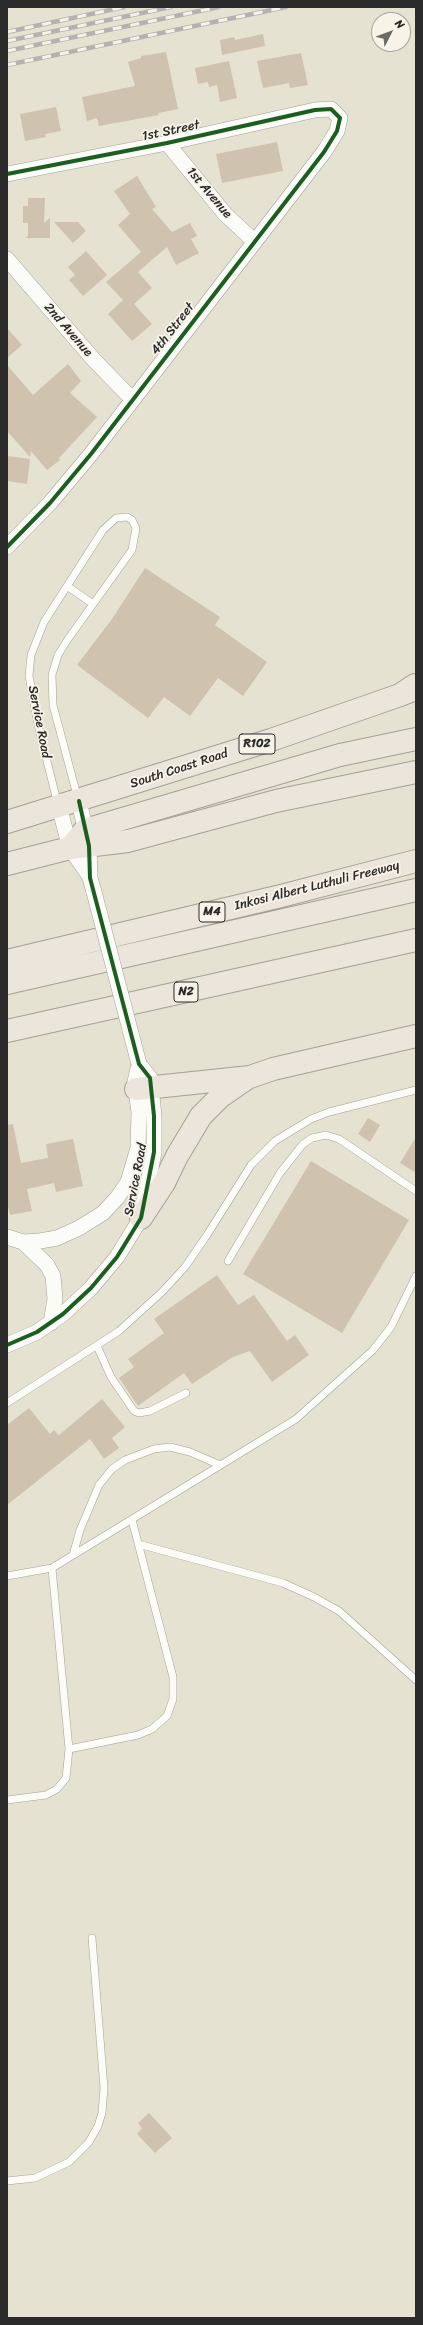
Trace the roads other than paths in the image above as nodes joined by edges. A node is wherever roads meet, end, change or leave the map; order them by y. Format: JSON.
{"nodes":[{"id":1,"x":337,"y":114,"type":"joint"},
{"id":2,"x":167,"y":143,"type":"junction"},
{"id":3,"x":7,"y":174,"type":"edge"},
{"id":4,"x":254,"y":240,"type":"junction"},
{"id":5,"x":7,"y":259,"type":"edge"},
{"id":6,"x":132,"y":399,"type":"junction"},
{"id":7,"x":7,"y":546,"type":"edge"},
{"id":8,"x":66,"y":586,"type":"junction"},
{"id":9,"x":93,"y":604,"type":"junction"},
{"id":10,"x":411,"y":690,"type":"edge"},
{"id":11,"x":408,"y":740,"type":"edge"},
{"id":12,"x":416,"y":772,"type":"edge"},
{"id":13,"x":69,"y":804,"type":"junction"},
{"id":14,"x":7,"y":822,"type":"edge"},
{"id":15,"x":81,"y":841,"type":"junction"},
{"id":16,"x":416,"y":861,"type":"edge"},
{"id":17,"x":7,"y":864,"type":"edge"},
{"id":18,"x":416,"y":890,"type":"edge"},
{"id":19,"x":416,"y":940,"type":"edge"},
{"id":20,"x":416,"y":948,"type":"edge"},
{"id":21,"x":365,"y":952,"type":"junction"},
{"id":22,"x":7,"y":961,"type":"edge"},
{"id":23,"x":7,"y":983,"type":"edge"},
{"id":24,"x":7,"y":1031,"type":"edge"},
{"id":25,"x":416,"y":1036,"type":"edge"},
{"id":26,"x":250,"y":1077,"type":"junction"},
{"id":27,"x":144,"y":1088,"type":"junction"},
{"id":28,"x":416,"y":1090,"type":"edge"},
{"id":29,"x":416,"y":1191,"type":"edge"},
{"id":30,"x":140,"y":1218,"type":"junction"},
{"id":31,"x":7,"y":1237,"type":"edge"},
{"id":32,"x":23,"y":1242,"type":"junction"},
{"id":33,"x":228,"y":1261,"type":"dead end"},
{"id":34,"x":416,"y":1276,"type":"edge"},
{"id":35,"x":51,"y":1323,"type":"junction"},
{"id":36,"x":7,"y":1345,"type":"edge"},
{"id":37,"x":97,"y":1346,"type":"junction"},
{"id":38,"x":186,"y":1394,"type":"dead end"},
{"id":39,"x":7,"y":1403,"type":"edge"},
{"id":40,"x":220,"y":1465,"type":"junction"},
{"id":41,"x":132,"y":1520,"type":"junction"},
{"id":42,"x":138,"y":1544,"type":"junction"},
{"id":43,"x":73,"y":1556,"type":"junction"},
{"id":44,"x":52,"y":1568,"type":"junction"},
{"id":45,"x":7,"y":1576,"type":"edge"},
{"id":46,"x":416,"y":1680,"type":"edge"},
{"id":47,"x":69,"y":1749,"type":"junction"},
{"id":48,"x":7,"y":1800,"type":"edge"},
{"id":49,"x":92,"y":1938,"type":"dead end"},
{"id":50,"x":7,"y":2181,"type":"edge"}],
"edges":[{"from":1,"to":2,"type":"street","name":"1st Street"},
{"from":1,"to":4,"type":"street","name":"4th Street"},
{"from":2,"to":3,"type":"street","name":"1st Street"},
{"from":2,"to":4,"type":"street","name":"1st Avenue"},
{"from":4,"to":6,"type":"street","name":"4th Street"},
{"from":5,"to":6,"type":"street","name":"2nd Avenue"},
{"from":6,"to":7,"type":"street","name":"4th Street"},
{"from":8,"to":9,"type":"lane"},
{"from":8,"to":9,"type":"lane","name":"Service Road"},
{"from":8,"to":13,"type":"lane","name":"Service Road"},
{"from":9,"to":13,"type":"lane","name":"Service Road"},
{"from":10,"to":13,"type":"main road","name":"South Coast Road","number":"R102"},
{"from":11,"to":15,"type":"main road"},
{"from":12,"to":15,"type":"main road"},
{"from":13,"to":14,"type":"main road","name":"South Coast Road","number":"R102"},
{"from":13,"to":15,"type":"street","name":"Service Road"},
{"from":13,"to":15,"type":"street","name":"Service Road"},
{"from":15,"to":17,"type":"main road"},
{"from":15,"to":27,"type":"street","name":"Service Road","bridge":true},
{"from":16,"to":22,"type":"main road","name":"Inkosi Albert Luthuli Freeway","number":"M4"},
{"from":18,"to":23,"type":"main road"},
{"from":19,"to":21,"type":"main road","number":"N2"},
{"from":20,"to":21,"type":"main road"},
{"from":21,"to":24,"type":"main road","number":"N2"},
{"from":25,"to":26,"type":"main road"},
{"from":26,"to":27,"type":"main road"},
{"from":26,"to":30,"type":"main road"},
{"from":27,"to":30,"type":"street","name":"Service Road"},
{"from":27,"to":32,"type":"street","name":"Service Road"},
{"from":28,"to":37,"type":"lane"},
{"from":29,"to":33,"type":"lane"},
{"from":30,"to":35,"type":"street","name":"Service Road"},
{"from":31,"to":32,"type":"street","name":"Service Road"},
{"from":32,"to":35,"type":"street","name":"Service Road"},
{"from":34,"to":40,"type":"lane"},
{"from":35,"to":36,"type":"street","name":"Service Road"},
{"from":37,"to":38,"type":"lane"},
{"from":37,"to":39,"type":"lane"},
{"from":40,"to":41,"type":"lane"},
{"from":40,"to":43,"type":"lane"},
{"from":41,"to":42,"type":"lane"},
{"from":41,"to":43,"type":"lane"},
{"from":42,"to":46,"type":"lane"},
{"from":42,"to":47,"type":"lane"},
{"from":43,"to":44,"type":"lane"},
{"from":44,"to":45,"type":"lane"},
{"from":44,"to":47,"type":"lane"},
{"from":47,"to":48,"type":"lane"},
{"from":49,"to":50,"type":"lane"}]}
